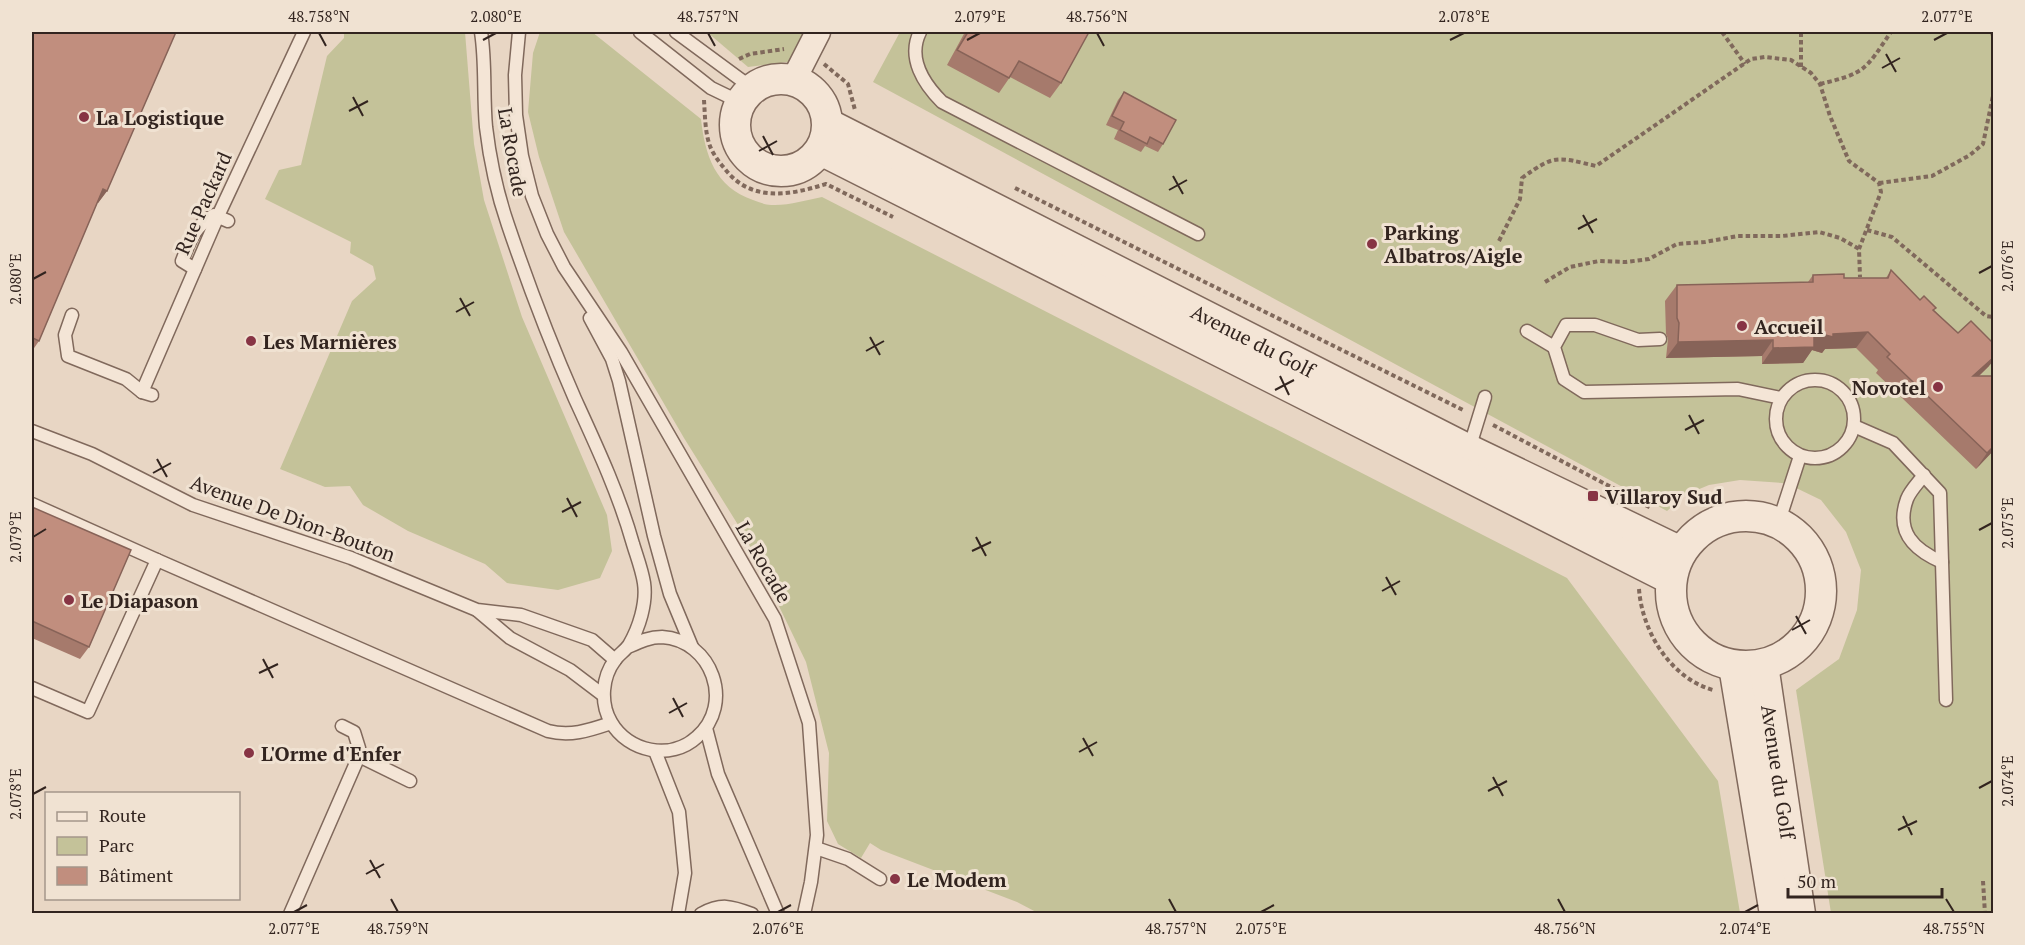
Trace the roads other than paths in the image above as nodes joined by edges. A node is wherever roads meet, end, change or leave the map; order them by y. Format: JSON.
{"nodes":[{"id":1,"x":304,"y":32,"type":"edge"},
{"id":2,"x":481,"y":32,"type":"edge"},
{"id":3,"x":519,"y":32,"type":"edge"},
{"id":4,"x":640,"y":32,"type":"edge"},
{"id":5,"x":676,"y":32,"type":"edge"},
{"id":6,"x":818,"y":32,"type":"edge"},
{"id":7,"x":920,"y":32,"type":"edge"},
{"id":8,"x":794,"y":80,"type":"junction"},
{"id":9,"x":746,"y":95,"type":"junction"},
{"id":10,"x":824,"y":137,"type":"junction"},
{"id":11,"x":223,"y":218,"type":"junction"},
{"id":12,"x":1198,"y":234,"type":"dead end"},
{"id":13,"x":564,"y":267,"type":"junction"},
{"id":14,"x":195,"y":269,"type":"junction"},
{"id":15,"x":72,"y":315,"type":"dead end"},
{"id":16,"x":1527,"y":331,"type":"dead end"},
{"id":17,"x":1660,"y":339,"type":"dead end"},
{"id":18,"x":1554,"y":347,"type":"junction"},
{"id":19,"x":1485,"y":398,"type":"dead end"},
{"id":20,"x":1780,"y":398,"type":"junction"},
{"id":21,"x":1854,"y":426,"type":"junction"},
{"id":22,"x":32,"y":431,"type":"edge"},
{"id":23,"x":1469,"y":450,"type":"junction"},
{"id":24,"x":1800,"y":456,"type":"junction"},
{"id":25,"x":1924,"y":476,"type":"junction"},
{"id":26,"x":32,"y":504,"type":"edge"},
{"id":27,"x":1779,"y":521,"type":"junction"},
{"id":28,"x":157,"y":560,"type":"junction"},
{"id":29,"x":1942,"y":562,"type":"junction"},
{"id":30,"x":1676,"y":566,"type":"junction"},
{"id":31,"x":477,"y":610,"type":"junction"},
{"id":32,"x":628,"y":647,"type":"junction"},
{"id":33,"x":692,"y":647,"type":"junction"},
{"id":34,"x":615,"y":660,"type":"junction"},
{"id":35,"x":1749,"y":665,"type":"junction"},
{"id":36,"x":32,"y":688,"type":"edge"},
{"id":37,"x":603,"y":695,"type":"junction"},
{"id":38,"x":1946,"y":700,"type":"dead end"},
{"id":39,"x":611,"y":723,"type":"junction"},
{"id":40,"x":342,"y":726,"type":"dead end"},
{"id":41,"x":706,"y":728,"type":"junction"},
{"id":42,"x":655,"y":751,"type":"junction"},
{"id":43,"x":359,"y":756,"type":"junction"},
{"id":44,"x":410,"y":781,"type":"dead end"},
{"id":45,"x":816,"y":848,"type":"junction"},
{"id":46,"x":880,"y":879,"type":"dead end"},
{"id":47,"x":290,"y":914,"type":"edge"},
{"id":48,"x":678,"y":914,"type":"edge"},
{"id":49,"x":701,"y":914,"type":"edge"},
{"id":50,"x":752,"y":914,"type":"edge"},
{"id":51,"x":778,"y":914,"type":"edge"},
{"id":52,"x":804,"y":914,"type":"edge"},
{"id":53,"x":1775,"y":914,"type":"edge"},
{"id":54,"x":1800,"y":914,"type":"edge"}],
"edges":[{"from":1,"to":11,"type":"lane","name":"Rue Packard"},
{"from":2,"to":32,"type":"lane","name":"La Rocade"},
{"from":3,"to":13,"type":"lane","name":"La Rocade"},
{"from":4,"to":9,"type":"lane"},
{"from":5,"to":9,"type":"lane"},
{"from":6,"to":8,"type":"street"},
{"from":7,"to":12,"type":"lane"},
{"from":8,"to":9,"type":"street"},
{"from":8,"to":10,"type":"street"},
{"from":9,"to":10,"type":"street"},
{"from":10,"to":23,"type":"street","name":"Avenue du Golf"},
{"from":10,"to":30,"type":"street","name":"Avenue du Golf"},
{"from":11,"to":14,"type":"lane","name":"Rue Packard"},
{"from":11,"to":14,"type":"lane"},
{"from":13,"to":33,"type":"lane","name":"La Rocade"},
{"from":13,"to":45,"type":"lane","name":"La Rocade"},
{"from":14,"to":15,"type":"lane","name":"Rue Packard"},
{"from":16,"to":18,"type":"lane"},
{"from":17,"to":18,"type":"lane"},
{"from":18,"to":20,"type":"lane"},
{"from":19,"to":23,"type":"lane"},
{"from":20,"to":21,"type":"lane"},
{"from":20,"to":24,"type":"lane"},
{"from":21,"to":24,"type":"lane"},
{"from":21,"to":25,"type":"lane"},
{"from":22,"to":31,"type":"lane","name":"Avenue De Dion-Bouton"},
{"from":23,"to":30,"type":"street","name":"Avenue du Golf"},
{"from":24,"to":27,"type":"lane"},
{"from":25,"to":29,"type":"lane"},
{"from":25,"to":29,"type":"lane"},
{"from":26,"to":28,"type":"lane"},
{"from":27,"to":30,"type":"street"},
{"from":27,"to":35,"type":"street"},
{"from":28,"to":36,"type":"lane"},
{"from":28,"to":39,"type":"lane"},
{"from":29,"to":38,"type":"lane"},
{"from":30,"to":35,"type":"street"},
{"from":31,"to":34,"type":"lane","name":"Avenue De Dion-Bouton"},
{"from":31,"to":37,"type":"lane","name":"Avenue De Dion-Bouton"},
{"from":32,"to":33,"type":"lane"},
{"from":32,"to":34,"type":"lane"},
{"from":33,"to":41,"type":"lane"},
{"from":34,"to":37,"type":"lane"},
{"from":35,"to":53,"type":"street","name":"Avenue du Golf"},
{"from":35,"to":54,"type":"street","name":"Avenue du Golf"},
{"from":37,"to":39,"type":"lane"},
{"from":39,"to":42,"type":"lane"},
{"from":40,"to":43,"type":"lane"},
{"from":41,"to":42,"type":"lane"},
{"from":41,"to":51,"type":"lane"},
{"from":42,"to":48,"type":"lane"},
{"from":43,"to":44,"type":"lane"},
{"from":43,"to":47,"type":"lane"},
{"from":45,"to":46,"type":"lane"},
{"from":45,"to":52,"type":"lane","name":"La Rocade"},
{"from":49,"to":50,"type":"lane"}]}
